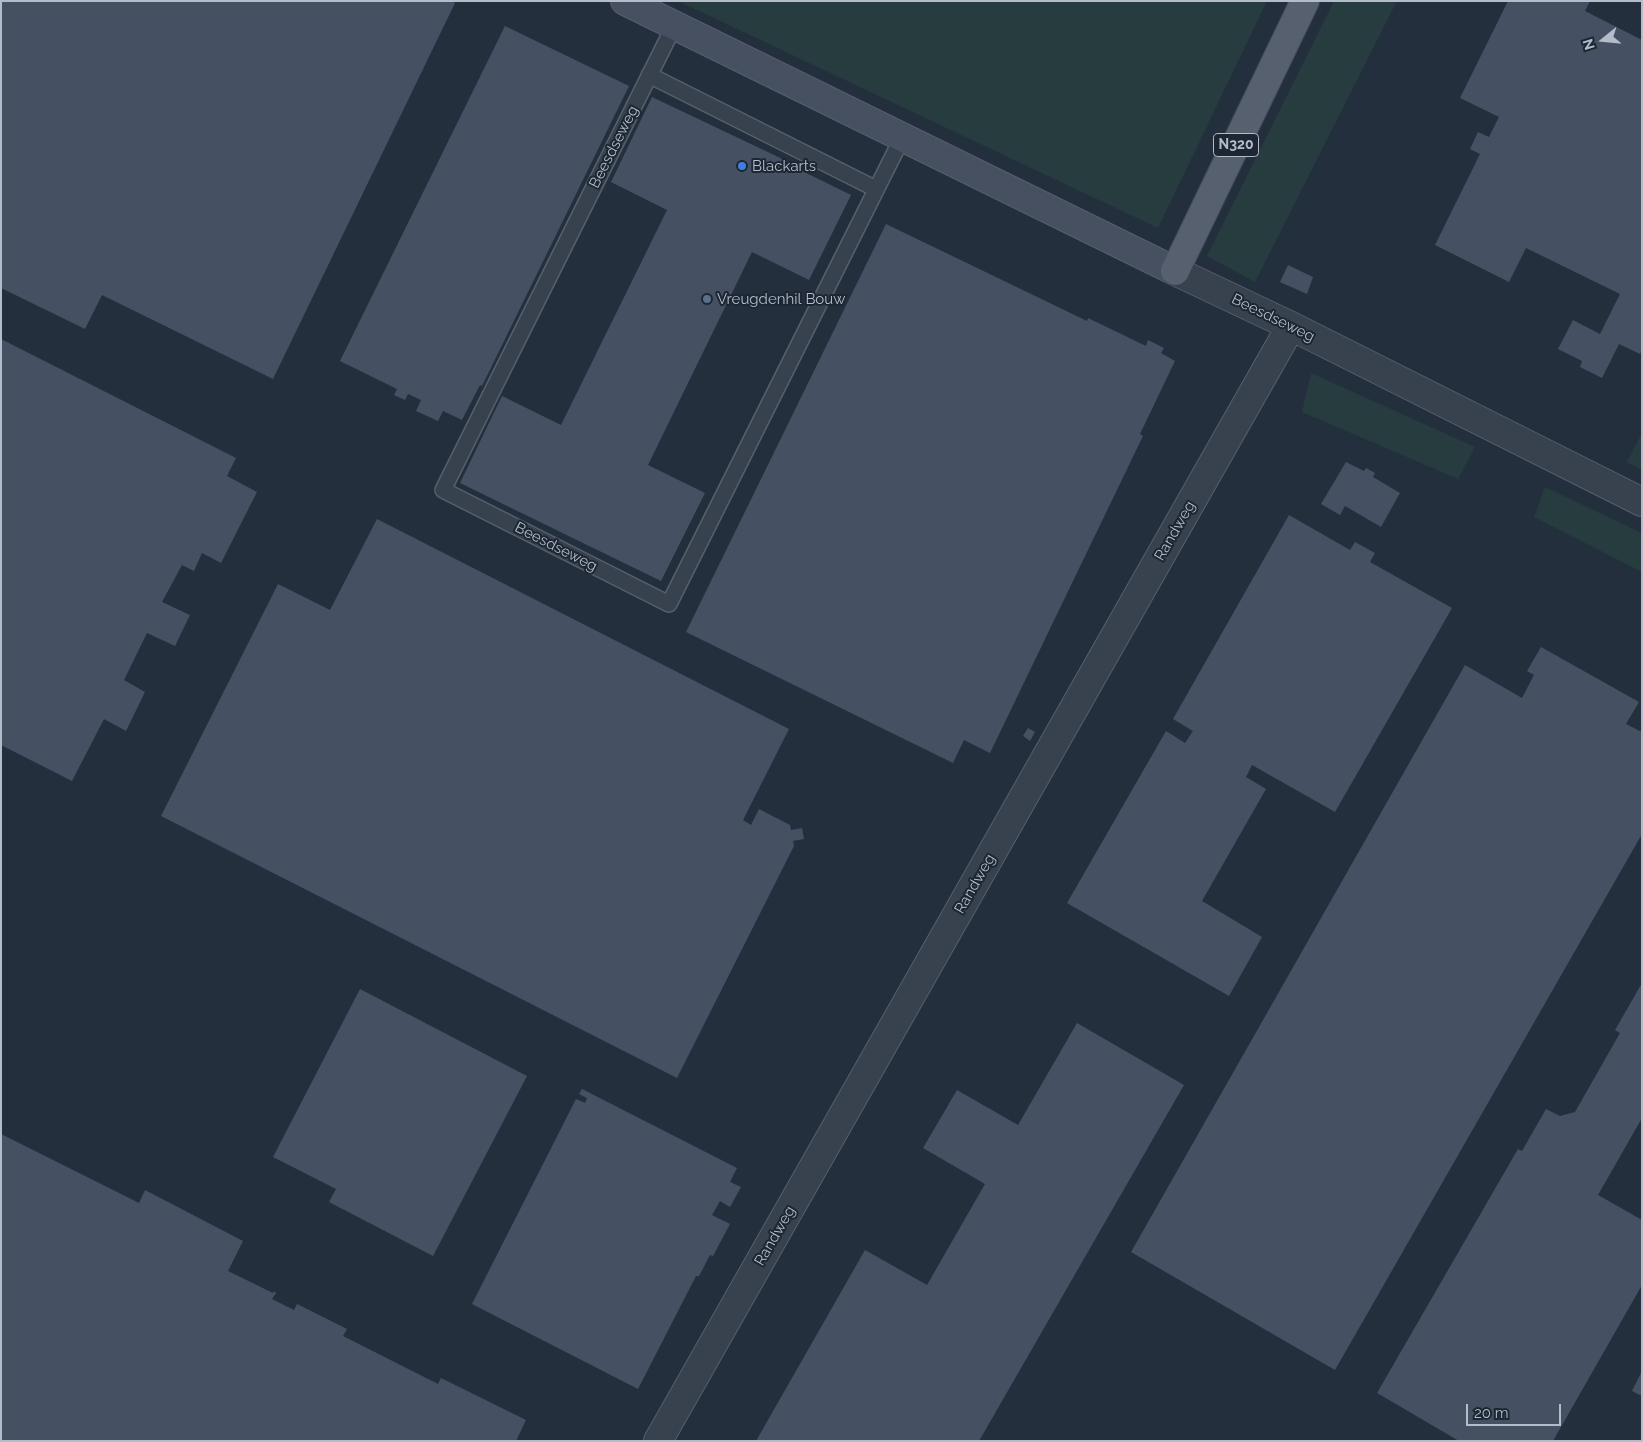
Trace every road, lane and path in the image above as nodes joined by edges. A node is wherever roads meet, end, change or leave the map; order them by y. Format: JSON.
{"nodes":[{"id":1,"x":625,"y":1,"type":"edge"},
{"id":2,"x":1305,"y":1,"type":"edge"},
{"id":3,"x":674,"y":26,"type":"junction"},
{"id":4,"x":650,"y":76,"type":"junction"},
{"id":5,"x":902,"y":138,"type":"junction"},
{"id":6,"x":876,"y":190,"type":"junction"},
{"id":7,"x":1175,"y":271,"type":"junction"},
{"id":8,"x":1291,"y":326,"type":"junction"},
{"id":9,"x":1642,"y":502,"type":"edge"},
{"id":10,"x":658,"y":1441,"type":"edge"}],
"edges":[{"from":1,"to":3,"type":"street","name":"Beesdseweg"},
{"from":2,"to":7,"type":"main road","number":"N320"},
{"from":3,"to":4,"type":"lane","name":"Beesdseweg"},
{"from":3,"to":5,"type":"street","name":"Beesdseweg"},
{"from":4,"to":6,"type":"lane"},
{"from":4,"to":6,"type":"lane","name":"Beesdseweg"},
{"from":5,"to":6,"type":"lane","name":"Beesdseweg"},
{"from":5,"to":7,"type":"street","name":"Beesdseweg"},
{"from":7,"to":8,"type":"street","name":"Beesdseweg"},
{"from":8,"to":9,"type":"street","name":"Beesdseweg"},
{"from":8,"to":10,"type":"street","name":"Randweg"}]}
